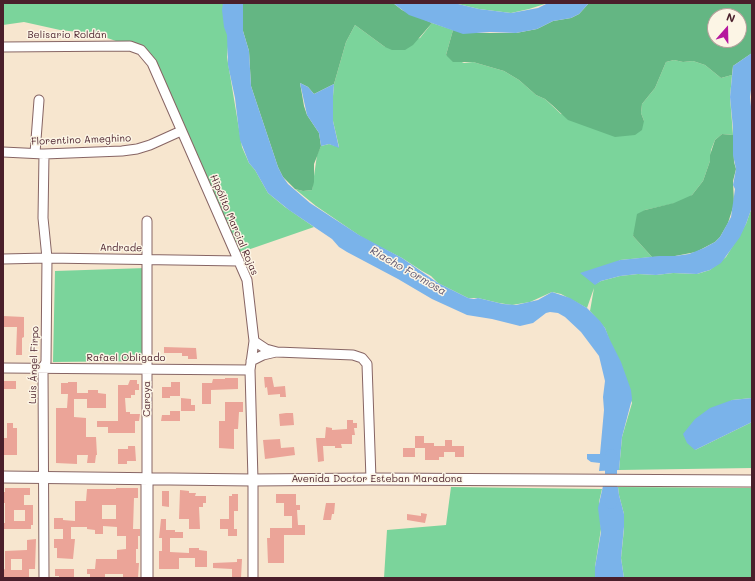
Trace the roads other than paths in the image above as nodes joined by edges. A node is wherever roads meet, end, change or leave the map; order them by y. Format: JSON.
{"nodes":[{"id":1,"x":130,"y":46,"type":"joint"},
{"id":2,"x":3,"y":47,"type":"edge"},
{"id":3,"x":39,"y":100,"type":"dead end"},
{"id":4,"x":181,"y":131,"type":"junction"},
{"id":5,"x":3,"y":152,"type":"edge"},
{"id":6,"x":40,"y":153,"type":"junction"},
{"id":7,"x":147,"y":221,"type":"dead end"},
{"id":8,"x":47,"y":258,"type":"junction"},
{"id":9,"x":3,"y":259,"type":"edge"},
{"id":10,"x":147,"y":260,"type":"junction"},
{"id":11,"x":239,"y":262,"type":"junction"},
{"id":12,"x":254,"y":341,"type":"junction"},
{"id":13,"x":277,"y":352,"type":"junction"},
{"id":14,"x":251,"y":360,"type":"junction"},
{"id":15,"x":3,"y":368,"type":"edge"},
{"id":16,"x":44,"y":368,"type":"junction"},
{"id":17,"x":147,"y":368,"type":"junction"},
{"id":18,"x":250,"y":370,"type":"junction"},
{"id":19,"x":3,"y":478,"type":"edge"},
{"id":20,"x":43,"y":478,"type":"junction"},
{"id":21,"x":147,"y":478,"type":"junction"},
{"id":22,"x":371,"y":479,"type":"junction"},
{"id":23,"x":253,"y":480,"type":"junction"},
{"id":24,"x":752,"y":481,"type":"edge"},
{"id":25,"x":44,"y":578,"type":"edge"},
{"id":26,"x":147,"y":578,"type":"edge"},
{"id":27,"x":254,"y":578,"type":"edge"}],
"edges":[{"from":1,"to":2,"type":"street","name":"Belisario Roldán"},
{"from":1,"to":4,"type":"street","name":"Hipólito Marcial Rojas"},
{"from":3,"to":6,"type":"street","name":"Luis Ángel Firpo"},
{"from":4,"to":6,"type":"street","name":"Florentino Ameghino"},
{"from":4,"to":11,"type":"street","name":"Hipólito Marcial Rojas"},
{"from":5,"to":6,"type":"street","name":"Florentino Ameghino"},
{"from":6,"to":8,"type":"street","name":"Luis Ángel Firpo"},
{"from":7,"to":10,"type":"street","name":"Caroya"},
{"from":8,"to":9,"type":"street","name":"Andrade"},
{"from":8,"to":10,"type":"street","name":"Andrade"},
{"from":8,"to":16,"type":"street","name":"Luis Ángel Firpo"},
{"from":10,"to":11,"type":"street","name":"Andrade"},
{"from":10,"to":17,"type":"street","name":"Caroya"},
{"from":11,"to":12,"type":"street","name":"Hipólito Marcial Rojas"},
{"from":12,"to":13,"type":"street"},
{"from":12,"to":14,"type":"street","name":"Hipólito Marcial Rojas"},
{"from":13,"to":14,"type":"street"},
{"from":13,"to":22,"type":"street"},
{"from":14,"to":18,"type":"street","name":"Hipólito Marcial Rojas"},
{"from":15,"to":16,"type":"street","name":"Rafael Obligado"},
{"from":16,"to":17,"type":"street","name":"Rafael Obligado"},
{"from":16,"to":20,"type":"street","name":"Luis Ángel Firpo"},
{"from":17,"to":18,"type":"street","name":"Rafael Obligado"},
{"from":17,"to":21,"type":"street","name":"Caroya"},
{"from":18,"to":23,"type":"street","name":"Hipólito Marcial Rojas"},
{"from":19,"to":20,"type":"main road","name":"Avenida Doctor Esteban Maradona"},
{"from":20,"to":21,"type":"main road","name":"Avenida Doctor Esteban Maradona"},
{"from":20,"to":25,"type":"street","name":"Luis Ángel Firpo"},
{"from":21,"to":23,"type":"main road","name":"Avenida Doctor Esteban Maradona"},
{"from":21,"to":26,"type":"main road","name":"Caroya"},
{"from":22,"to":23,"type":"main road","name":"Avenida Doctor Esteban Maradona"},
{"from":22,"to":24,"type":"main road","name":"Avenida Doctor Esteban Maradona"},
{"from":23,"to":27,"type":"street","name":"Hipólito Marcial Rojas"}]}
